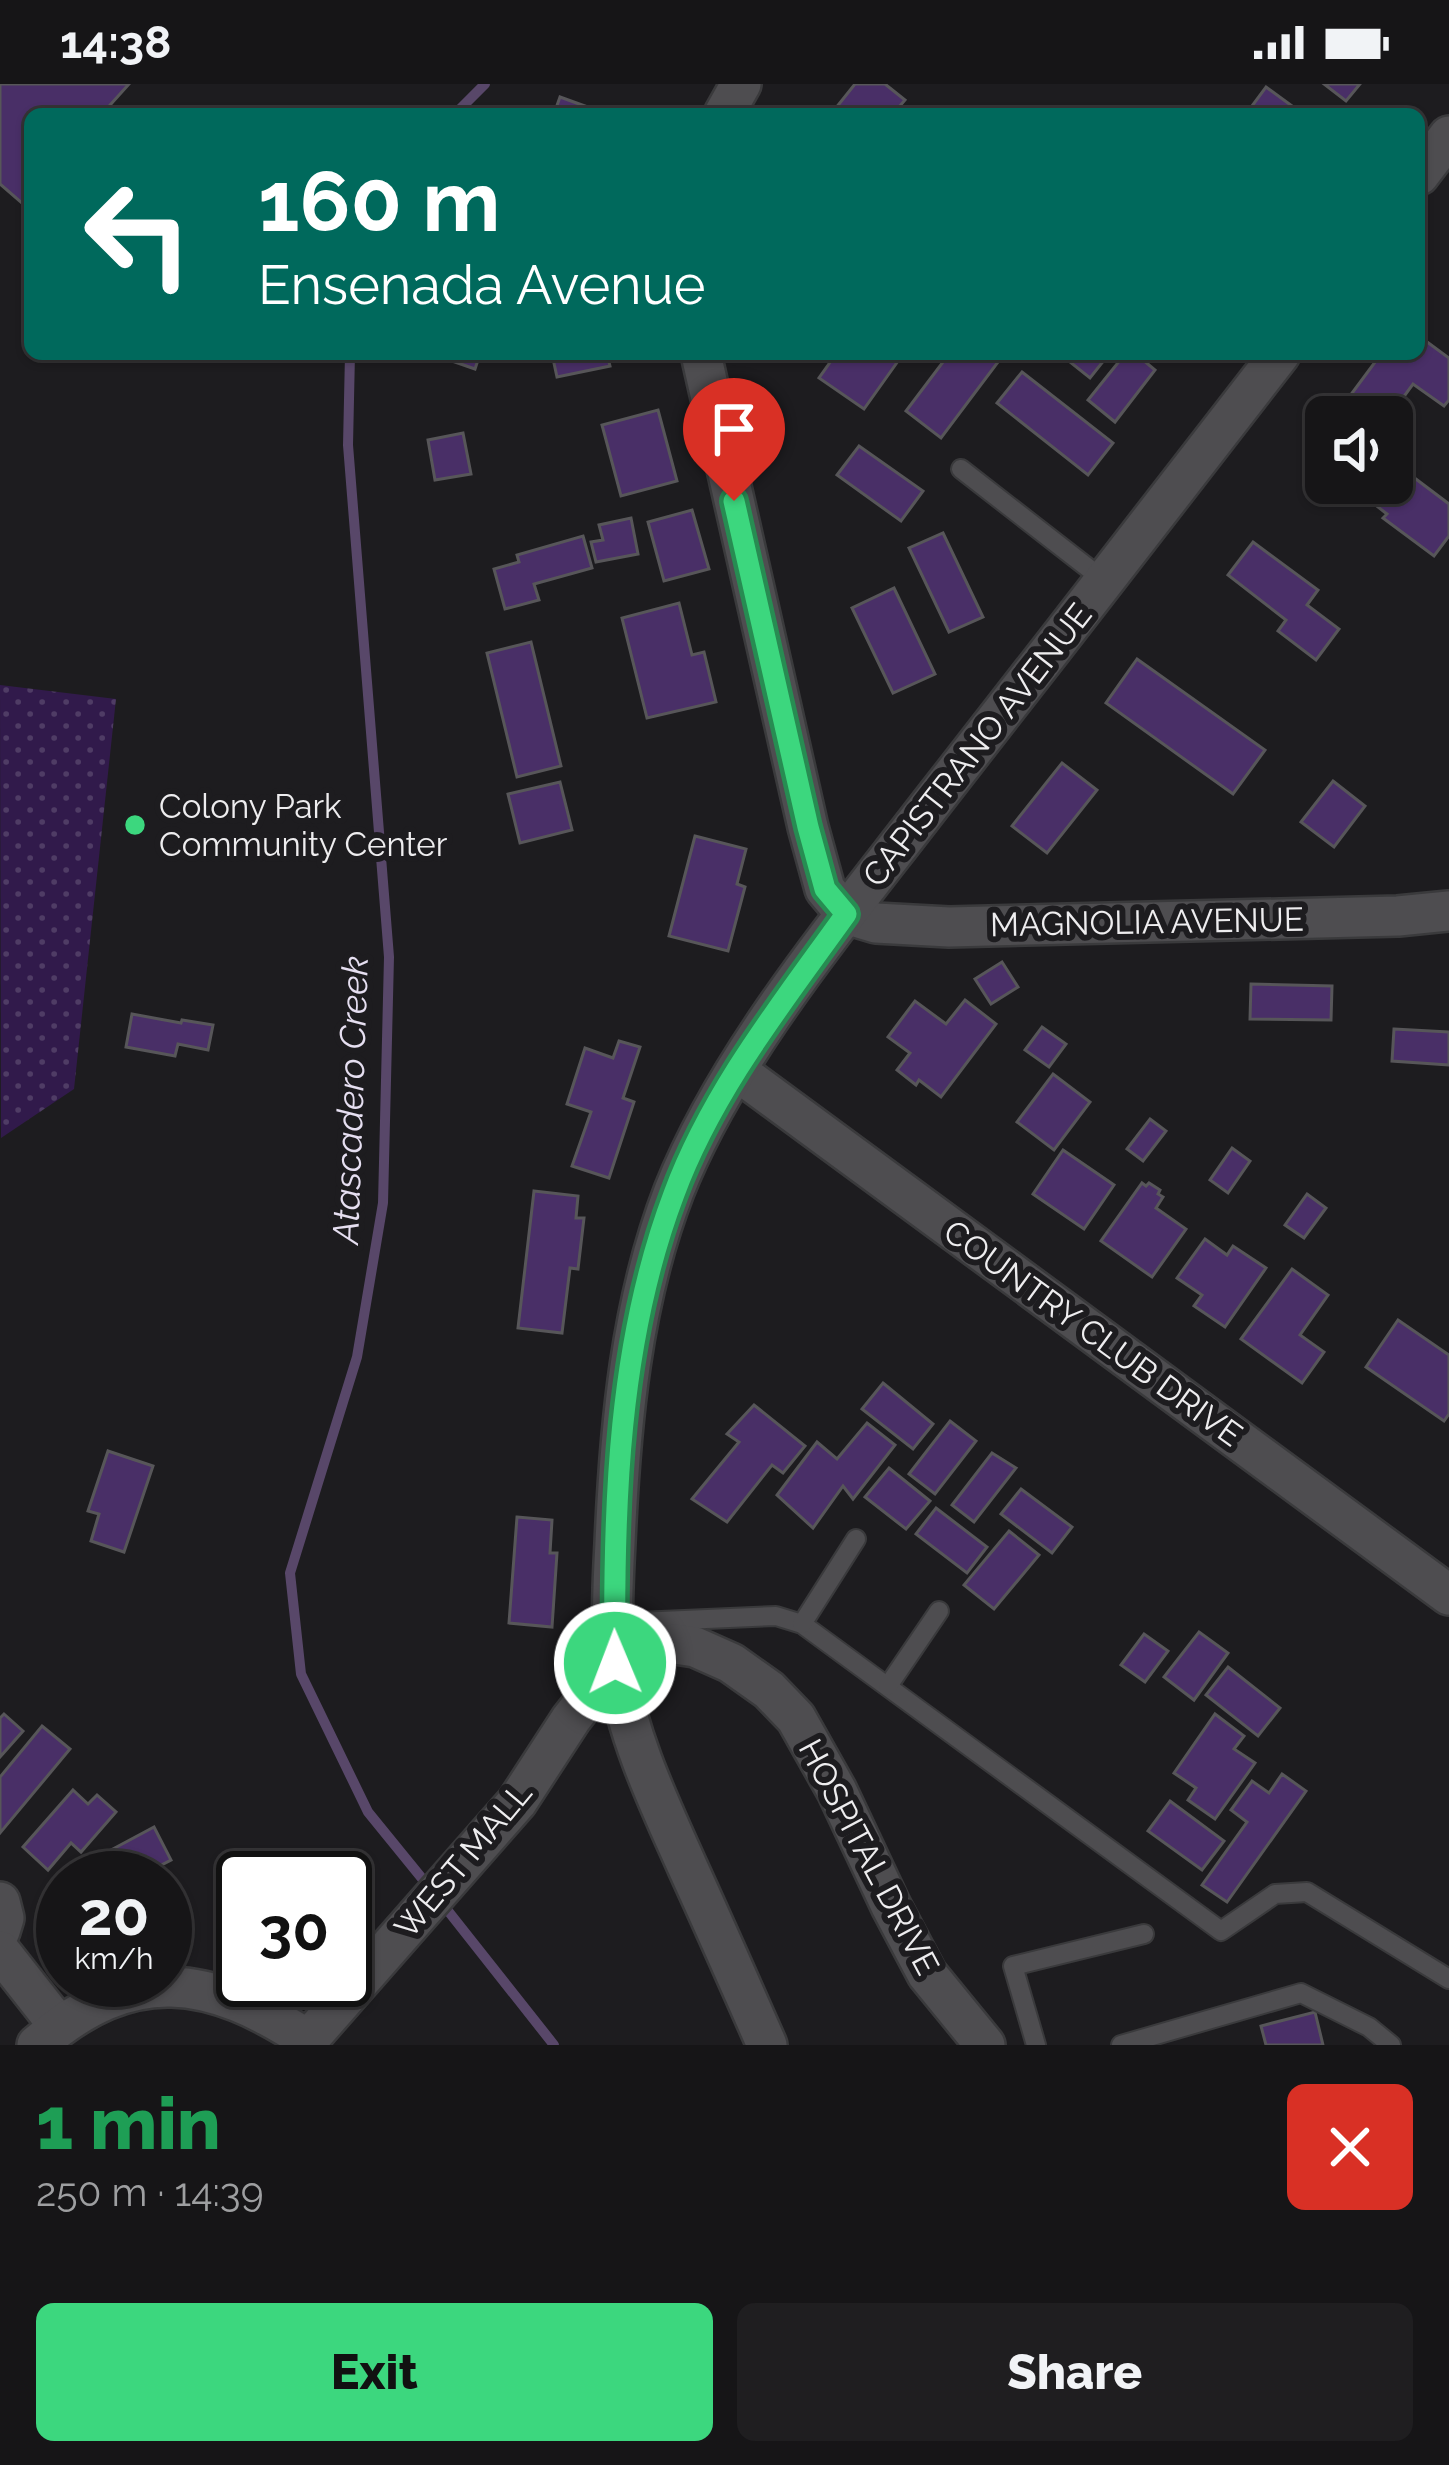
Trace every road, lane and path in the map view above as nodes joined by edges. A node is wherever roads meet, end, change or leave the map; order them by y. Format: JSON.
{"nodes":[{"id":1,"x":1449,"y":136,"type":"edge"},
{"id":2,"x":1425,"y":167,"type":"edge"},
{"id":3,"x":701,"y":360,"type":"edge"},
{"id":4,"x":1275,"y":360,"type":"edge"},
{"id":5,"x":961,"y":470,"type":"dead end"},
{"id":6,"x":1105,"y":581,"type":"junction"},
{"id":7,"x":1449,"y":911,"type":"edge"},
{"id":8,"x":846,"y":914,"type":"junction"},
{"id":9,"x":737,"y":1072,"type":"junction"},
{"id":10,"x":856,"y":1539,"type":"dead end"},
{"id":11,"x":1449,"y":1595,"type":"edge"},
{"id":12,"x":939,"y":1611,"type":"dead end"},
{"id":13,"x":615,"y":1623,"type":"junction"},
{"id":14,"x":802,"y":1624,"type":"junction"},
{"id":15,"x":615,"y":1663,"type":"junction"},
{"id":16,"x":888,"y":1686,"type":"junction"},
{"id":17,"x":0,"y":1902,"type":"edge"},
{"id":18,"x":0,"y":1931,"type":"edge"},
{"id":19,"x":1144,"y":1934,"type":"dead end"},
{"id":20,"x":0,"y":1951,"type":"edge"},
{"id":21,"x":1449,"y":1979,"type":"edge"},
{"id":22,"x":48,"y":2036,"type":"edge"},
{"id":23,"x":767,"y":2045,"type":"edge"},
{"id":24,"x":985,"y":2045,"type":"edge"},
{"id":25,"x":1036,"y":2045,"type":"edge"},
{"id":26,"x":1121,"y":2045,"type":"edge"},
{"id":27,"x":1391,"y":2045,"type":"edge"}],
"edges":[{"from":1,"to":2,"type":"street"},
{"from":3,"to":8,"type":"street"},
{"from":4,"to":6,"type":"street","name":"CAPISTRANO AVENUE"},
{"from":5,"to":6,"type":"lane"},
{"from":6,"to":8,"type":"street","name":"CAPISTRANO AVENUE"},
{"from":7,"to":8,"type":"street","name":"MAGNOLIA AVENUE"},
{"from":8,"to":9,"type":"street","name":"CAPISTRANO AVENUE"},
{"from":9,"to":11,"type":"street","name":"COUNTRY CLUB DRIVE"},
{"from":9,"to":13,"type":"street","name":"CAPISTRANO AVENUE"},
{"from":10,"to":14,"type":"lane"},
{"from":12,"to":16,"type":"lane"},
{"from":13,"to":14,"type":"lane"},
{"from":13,"to":15,"type":"street","name":"CAPISTRANO AVENUE"},
{"from":14,"to":16,"type":"lane"},
{"from":15,"to":22,"type":"street","name":"WEST MALL"},
{"from":15,"to":23,"type":"street","name":"CAPISTRANO AVENUE"},
{"from":15,"to":24,"type":"street","name":"HOSPITAL DRIVE"},
{"from":16,"to":21,"type":"lane"},
{"from":17,"to":18,"type":"street"},
{"from":19,"to":25,"type":"lane"},
{"from":20,"to":22,"type":"street"},
{"from":26,"to":27,"type":"lane"}]}
